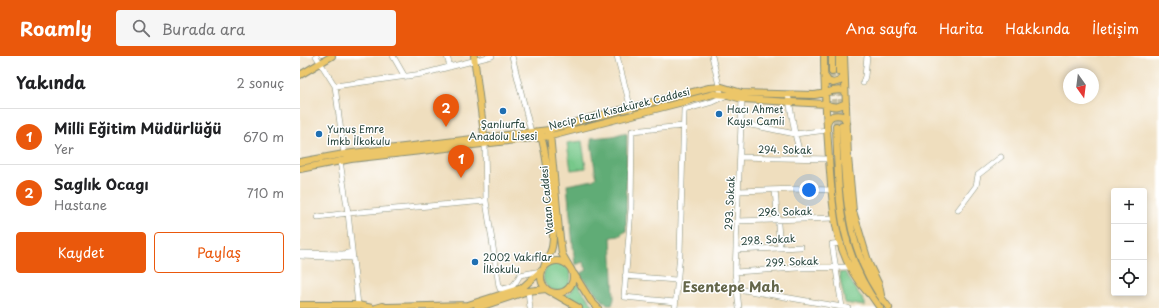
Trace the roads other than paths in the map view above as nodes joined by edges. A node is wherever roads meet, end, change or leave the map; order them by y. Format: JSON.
{"nodes":[{"id":1,"x":316,"y":56,"type":"edge"},
{"id":2,"x":332,"y":56,"type":"edge"},
{"id":3,"x":393,"y":56,"type":"edge"},
{"id":4,"x":447,"y":56,"type":"edge"},
{"id":5,"x":492,"y":56,"type":"edge"},
{"id":6,"x":512,"y":56,"type":"edge"},
{"id":7,"x":617,"y":56,"type":"edge"},
{"id":8,"x":712,"y":56,"type":"edge"},
{"id":9,"x":824,"y":56,"type":"edge"},
{"id":10,"x":832,"y":56,"type":"edge"},
{"id":11,"x":839,"y":56,"type":"edge"},
{"id":12,"x":844,"y":56,"type":"edge"},
{"id":13,"x":866,"y":56,"type":"edge"},
{"id":14,"x":474,"y":58,"type":"edge"},
{"id":15,"x":320,"y":63,"type":"junction"},
{"id":16,"x":450,"y":67,"type":"junction"},
{"id":17,"x":832,"y":72,"type":"tunnel mouth"},
{"id":18,"x":824,"y":74,"type":"junction"},
{"id":19,"x":842,"y":74,"type":"junction"},
{"id":20,"x":300,"y":75,"type":"edge"},
{"id":21,"x":405,"y":77,"type":"junction"},
{"id":22,"x":863,"y":83,"type":"dead end"},
{"id":23,"x":335,"y":86,"type":"junction"},
{"id":24,"x":720,"y":87,"type":"junction"},
{"id":25,"x":845,"y":91,"type":"junction"},
{"id":26,"x":721,"y":94,"type":"junction"},
{"id":27,"x":728,"y":94,"type":"junction"},
{"id":28,"x":788,"y":94,"type":"junction"},
{"id":29,"x":825,"y":94,"type":"junction"},
{"id":30,"x":742,"y":99,"type":"junction"},
{"id":31,"x":790,"y":102,"type":"junction"},
{"id":32,"x":846,"y":103,"type":"junction"},
{"id":33,"x":826,"y":104,"type":"junction"},
{"id":34,"x":631,"y":109,"type":"junction"},
{"id":35,"x":741,"y":123,"type":"junction"},
{"id":36,"x":842,"y":125,"type":"junction"},
{"id":37,"x":683,"y":126,"type":"junction"},
{"id":38,"x":827,"y":128,"type":"junction"},
{"id":39,"x":484,"y":130,"type":"junction"},
{"id":40,"x":531,"y":132,"type":"junction"},
{"id":41,"x":550,"y":133,"type":"junction"},
{"id":42,"x":540,"y":134,"type":"junction"},
{"id":43,"x":795,"y":134,"type":"junction"},
{"id":44,"x":505,"y":135,"type":"junction"},
{"id":45,"x":472,"y":139,"type":"junction"},
{"id":46,"x":485,"y":141,"type":"junction"},
{"id":47,"x":344,"y":154,"type":"junction"},
{"id":48,"x":740,"y":157,"type":"junction"},
{"id":49,"x":801,"y":158,"type":"junction"},
{"id":50,"x":1001,"y":158,"type":"dead end"},
{"id":51,"x":829,"y":159,"type":"junction"},
{"id":52,"x":340,"y":161,"type":"junction"},
{"id":53,"x":300,"y":162,"type":"edge"},
{"id":54,"x":300,"y":169,"type":"edge"},
{"id":55,"x":775,"y":190,"type":"junction"},
{"id":56,"x":832,"y":190,"type":"junction"},
{"id":57,"x":738,"y":191,"type":"junction"},
{"id":58,"x":486,"y":202,"type":"junction"},
{"id":59,"x":958,"y":210,"type":"dead end"},
{"id":60,"x":348,"y":213,"type":"junction"},
{"id":61,"x":318,"y":217,"type":"dead end"},
{"id":62,"x":834,"y":218,"type":"junction"},
{"id":63,"x":778,"y":219,"type":"junction"},
{"id":64,"x":737,"y":221,"type":"junction"},
{"id":65,"x":841,"y":243,"type":"junction"},
{"id":66,"x":801,"y":247,"type":"dead end"},
{"id":67,"x":780,"y":248,"type":"junction"},
{"id":68,"x":736,"y":250,"type":"junction"},
{"id":69,"x":352,"y":252,"type":"junction"},
{"id":70,"x":300,"y":253,"type":"edge"},
{"id":71,"x":300,"y":256,"type":"edge"},
{"id":72,"x":353,"y":258,"type":"junction"},
{"id":73,"x":569,"y":266,"type":"junction"},
{"id":74,"x":849,"y":268,"type":"junction"},
{"id":75,"x":543,"y":269,"type":"junction"},
{"id":76,"x":835,"y":269,"type":"junction"},
{"id":77,"x":573,"y":272,"type":"junction"},
{"id":78,"x":735,"y":272,"type":"junction"},
{"id":79,"x":625,"y":276,"type":"junction"},
{"id":80,"x":676,"y":280,"type":"junction"},
{"id":81,"x":738,"y":289,"type":"junction"},
{"id":82,"x":528,"y":291,"type":"junction"},
{"id":83,"x":548,"y":291,"type":"junction"},
{"id":84,"x":868,"y":292,"type":"junction"},
{"id":85,"x":494,"y":303,"type":"edge"},
{"id":86,"x":300,"y":305,"type":"edge"},
{"id":87,"x":358,"y":305,"type":"junction"},
{"id":88,"x":675,"y":305,"type":"edge"},
{"id":89,"x":324,"y":306,"type":"edge"},
{"id":90,"x":845,"y":307,"type":"edge"},
{"id":91,"x":372,"y":308,"type":"edge"},
{"id":92,"x":376,"y":308,"type":"edge"},
{"id":93,"x":387,"y":308,"type":"edge"},
{"id":94,"x":477,"y":308,"type":"edge"},
{"id":95,"x":530,"y":308,"type":"edge"},
{"id":96,"x":579,"y":308,"type":"edge"},
{"id":97,"x":598,"y":308,"type":"edge"},
{"id":98,"x":739,"y":308,"type":"edge"},
{"id":99,"x":880,"y":308,"type":"edge"},
{"id":100,"x":889,"y":308,"type":"edge"}],
"edges":[{"from":1,"to":15,"type":"street"},
{"from":2,"to":15,"type":"main road"},
{"from":3,"to":21,"type":"street"},
{"from":4,"to":16,"type":"street"},
{"from":5,"to":14,"type":"street"},
{"from":6,"to":40,"type":"street"},
{"from":7,"to":34,"type":"street"},
{"from":8,"to":24,"type":"street"},
{"from":9,"to":18,"type":"main road"},
{"from":10,"to":17,"type":"main road"},
{"from":11,"to":19,"type":"main road"},
{"from":12,"to":19,"type":"main road"},
{"from":13,"to":22,"type":"street"},
{"from":14,"to":16,"type":"street"},
{"from":14,"to":39,"type":"main road"},
{"from":15,"to":20,"type":"main road"},
{"from":15,"to":23,"type":"street"},
{"from":16,"to":21,"type":"street"},
{"from":18,"to":19,"type":"main road"},
{"from":18,"to":29,"type":"main road"},
{"from":19,"to":25,"type":"main road"},
{"from":21,"to":23,"type":"street"},
{"from":23,"to":47,"type":"street"},
{"from":24,"to":26,"type":"street"},
{"from":24,"to":28,"type":"main road","name":"Necip Fazıl Kısakürek Caddesi"},
{"from":24,"to":34,"type":"main road","name":"Necip Fazıl Kısakürek Caddesi"},
{"from":25,"to":29,"type":"main road","name":"Necip Fazıl Kısakürek Caddesi"},
{"from":25,"to":32,"type":"main road"},
{"from":26,"to":27,"type":"main road","name":"Necip Fazıl Kısakürek Caddesi"},
{"from":26,"to":41,"type":"main road","name":"Necip Fazıl Kısakürek Caddesi"},
{"from":27,"to":30,"type":"main road","name":"Necip Fazıl Kısakürek Caddesi"},
{"from":27,"to":37,"type":"street"},
{"from":28,"to":29,"type":"main road","name":"Necip Fazıl Kısakürek Caddesi"},
{"from":28,"to":31,"type":"street"},
{"from":29,"to":33,"type":"main road"},
{"from":30,"to":31,"type":"main road","name":"Necip Fazıl Kısakürek Caddesi"},
{"from":30,"to":35,"type":"street","name":"293. Sokak"},
{"from":31,"to":33,"type":"main road","name":"Necip Fazıl Kısakürek Caddesi"},
{"from":31,"to":43,"type":"street"},
{"from":32,"to":33,"type":"main road","name":"Necip Fazıl Kısakürek Caddesi"},
{"from":32,"to":36,"type":"main road"},
{"from":33,"to":38,"type":"main road"},
{"from":34,"to":41,"type":"main road","name":"Necip Fazıl Kısakürek Caddesi"},
{"from":35,"to":43,"type":"street"},
{"from":35,"to":48,"type":"street","name":"293. Sokak"},
{"from":36,"to":38,"type":"main road"},
{"from":36,"to":84,"type":"main road"},
{"from":36,"to":100,"type":"main road"},
{"from":37,"to":79,"type":"street"},
{"from":37,"to":80,"type":"street"},
{"from":38,"to":43,"type":"street"},
{"from":38,"to":51,"type":"main road"},
{"from":39,"to":44,"type":"main road"},
{"from":39,"to":45,"type":"main road"},
{"from":39,"to":46,"type":"main road"},
{"from":40,"to":42,"type":"main road","name":"Necip Fazıl Kısakürek Caddesi"},
{"from":40,"to":44,"type":"main road","name":"Necip Fazıl Kısakürek Caddesi"},
{"from":41,"to":42,"type":"main road","name":"Necip Fazıl Kısakürek Caddesi"},
{"from":41,"to":73,"type":"main road","name":"Vatan Caddesi"},
{"from":42,"to":46,"type":"main road","name":"Necip Fazıl Kısakürek Caddesi"},
{"from":42,"to":75,"type":"main road","name":"Vatan Caddesi"},
{"from":43,"to":49,"type":"street"},
{"from":44,"to":46,"type":"main road","name":"Necip Fazıl Kısakürek Caddesi"},
{"from":45,"to":46,"type":"main road","name":"Necip Fazıl Kısakürek Caddesi"},
{"from":45,"to":47,"type":"main road","name":"Necip Fazıl Kısakürek Caddesi"},
{"from":46,"to":52,"type":"main road","name":"Necip Fazıl Kısakürek Caddesi"},
{"from":46,"to":58,"type":"street"},
{"from":47,"to":53,"type":"main road","name":"Necip Fazıl Kısakürek Caddesi"},
{"from":48,"to":49,"type":"street","name":"294. Sokak"},
{"from":48,"to":57,"type":"street","name":"293. Sokak"},
{"from":49,"to":51,"type":"street","name":"294. Sokak"},
{"from":50,"to":59,"type":"street"},
{"from":51,"to":56,"type":"main road"},
{"from":52,"to":54,"type":"main road","name":"Necip Fazıl Kısakürek Caddesi"},
{"from":52,"to":60,"type":"street"},
{"from":55,"to":56,"type":"street"},
{"from":55,"to":57,"type":"street"},
{"from":55,"to":63,"type":"street"},
{"from":56,"to":62,"type":"main road"},
{"from":57,"to":64,"type":"street","name":"293. Sokak"},
{"from":58,"to":60,"type":"street"},
{"from":58,"to":75,"type":"street"},
{"from":60,"to":61,"type":"street"},
{"from":60,"to":69,"type":"street"},
{"from":62,"to":63,"type":"street","name":"296. Sokak"},
{"from":62,"to":65,"type":"main road"},
{"from":63,"to":64,"type":"street","name":"296. Sokak"},
{"from":63,"to":67,"type":"street"},
{"from":64,"to":68,"type":"street","name":"293. Sokak"},
{"from":65,"to":74,"type":"main road"},
{"from":65,"to":76,"type":"street"},
{"from":66,"to":67,"type":"street","name":"298. Sokak"},
{"from":67,"to":68,"type":"street","name":"298. Sokak"},
{"from":68,"to":78,"type":"street","name":"293. Sokak"},
{"from":69,"to":70,"type":"street"},
{"from":69,"to":72,"type":"street"},
{"from":71,"to":72,"type":"street"},
{"from":72,"to":87,"type":"street"},
{"from":73,"to":75,"type":"main road"},
{"from":73,"to":77,"type":"main road"},
{"from":74,"to":76,"type":"street","name":"299. Sokak"},
{"from":74,"to":84,"type":"main road"},
{"from":75,"to":83,"type":"main road"},
{"from":75,"to":85,"type":"main road"},
{"from":76,"to":78,"type":"street","name":"299. Sokak"},
{"from":76,"to":90,"type":"street"},
{"from":77,"to":83,"type":"main road"},
{"from":77,"to":97,"type":"main road"},
{"from":78,"to":81,"type":"street","name":"293. Sokak"},
{"from":79,"to":80,"type":"street"},
{"from":79,"to":88,"type":"street"},
{"from":80,"to":88,"type":"street"},
{"from":81,"to":90,"type":"street"},
{"from":81,"to":98,"type":"street","name":"293. Sokak"},
{"from":82,"to":83,"type":"main road"},
{"from":82,"to":85,"type":"main road"},
{"from":82,"to":95,"type":"street"},
{"from":83,"to":96,"type":"main road"},
{"from":84,"to":99,"type":"main road"},
{"from":85,"to":93,"type":"main road"},
{"from":85,"to":94,"type":"main road"},
{"from":86,"to":89,"type":"main road"},
{"from":87,"to":89,"type":"main road"},
{"from":87,"to":91,"type":"main road"},
{"from":92,"to":93,"type":"main road"}]}
